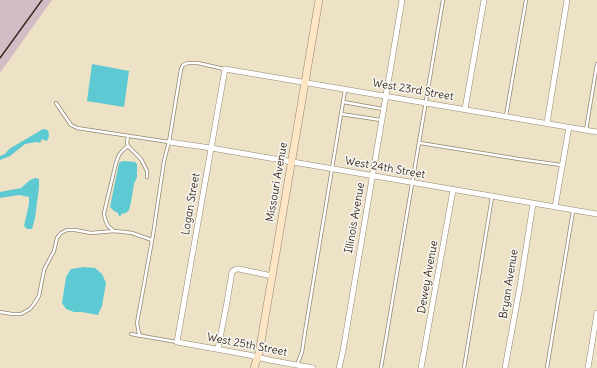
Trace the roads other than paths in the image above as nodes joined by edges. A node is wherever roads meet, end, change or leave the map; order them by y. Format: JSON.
{"nodes":[{"id":1,"x":319,"y":0,"type":"edge"},
{"id":2,"x":402,"y":0,"type":"edge"},
{"id":3,"x":443,"y":0,"type":"edge"},
{"id":4,"x":484,"y":0,"type":"edge"},
{"id":5,"x":526,"y":0,"type":"edge"},
{"id":6,"x":567,"y":0,"type":"edge"},
{"id":7,"x":597,"y":64,"type":"edge"},
{"id":8,"x":225,"y":69,"type":"junction"},
{"id":9,"x":305,"y":82,"type":"junction"},
{"id":10,"x":345,"y":89,"type":"junction"},
{"id":11,"x":386,"y":96,"type":"junction"},
{"id":12,"x":343,"y":102,"type":"junction"},
{"id":13,"x":56,"y":103,"type":"dead end"},
{"id":14,"x":427,"y":103,"type":"junction"},
{"id":15,"x":384,"y":109,"type":"junction"},
{"id":16,"x":465,"y":109,"type":"junction"},
{"id":17,"x":341,"y":114,"type":"junction"},
{"id":18,"x":506,"y":116,"type":"junction"},
{"id":19,"x":382,"y":121,"type":"junction"},
{"id":20,"x":547,"y":123,"type":"junction"},
{"id":21,"x":570,"y":127,"type":"junction"},
{"id":22,"x":586,"y":130,"type":"junction"},
{"id":23,"x":597,"y":132,"type":"edge"},
{"id":24,"x":128,"y":136,"type":"junction"},
{"id":25,"x":169,"y":142,"type":"junction"},
{"id":26,"x":420,"y":143,"type":"junction"},
{"id":27,"x":128,"y":146,"type":"junction"},
{"id":28,"x":211,"y":148,"type":"junction"},
{"id":29,"x":292,"y":162,"type":"junction"},
{"id":30,"x":563,"y":165,"type":"junction"},
{"id":31,"x":332,"y":169,"type":"junction"},
{"id":32,"x":372,"y":176,"type":"junction"},
{"id":33,"x":147,"y":177,"type":"dead end"},
{"id":34,"x":413,"y":183,"type":"junction"},
{"id":35,"x":453,"y":190,"type":"junction"},
{"id":36,"x":492,"y":197,"type":"junction"},
{"id":37,"x":533,"y":204,"type":"junction"},
{"id":38,"x":555,"y":208,"type":"junction"},
{"id":39,"x":573,"y":211,"type":"junction"},
{"id":40,"x":597,"y":214,"type":"edge"},
{"id":41,"x":114,"y":231,"type":"junction"},
{"id":42,"x":152,"y":240,"type":"junction"},
{"id":43,"x":272,"y":276,"type":"junction"},
{"id":44,"x":0,"y":312,"type":"edge"},
{"id":45,"x":597,"y":313,"type":"edge"},
{"id":46,"x":132,"y":334,"type":"dead end"},
{"id":47,"x":142,"y":336,"type":"junction"},
{"id":48,"x":177,"y":342,"type":"junction"},
{"id":49,"x":218,"y":350,"type":"junction"},
{"id":50,"x":258,"y":357,"type":"junction"},
{"id":51,"x":297,"y":365,"type":"junction"},
{"id":52,"x":254,"y":368,"type":"edge"},
{"id":53,"x":313,"y":368,"type":"edge"},
{"id":54,"x":339,"y":368,"type":"edge"},
{"id":55,"x":381,"y":368,"type":"edge"},
{"id":56,"x":421,"y":368,"type":"edge"},
{"id":57,"x":464,"y":368,"type":"edge"},
{"id":58,"x":505,"y":368,"type":"edge"},
{"id":59,"x":547,"y":368,"type":"edge"},
{"id":60,"x":588,"y":368,"type":"edge"}],
"edges":[{"from":1,"to":9,"type":"street","name":"Missouri Avenue"},
{"from":2,"to":11,"type":"street","name":"Illinois Avenue"},
{"from":3,"to":14,"type":"lane"},
{"from":4,"to":16,"type":"street"},
{"from":5,"to":18,"type":"lane"},
{"from":6,"to":20,"type":"street"},
{"from":7,"to":22,"type":"lane"},
{"from":8,"to":9,"type":"street","name":"West 23rd Street"},
{"from":8,"to":25,"type":"lane"},
{"from":8,"to":28,"type":"street","name":"Logan Street"},
{"from":9,"to":10,"type":"street","name":"West 23rd Street"},
{"from":9,"to":29,"type":"street","name":"Missouri Avenue"},
{"from":10,"to":11,"type":"street","name":"West 23rd Street"},
{"from":10,"to":12,"type":"lane"},
{"from":11,"to":14,"type":"street","name":"West 23rd Street"},
{"from":11,"to":15,"type":"street","name":"Illinois Avenue"},
{"from":12,"to":15,"type":"lane"},
{"from":12,"to":17,"type":"lane"},
{"from":13,"to":24,"type":"lane"},
{"from":14,"to":16,"type":"street","name":"West 23rd Street"},
{"from":14,"to":26,"type":"lane"},
{"from":15,"to":19,"type":"street","name":"Illinois Avenue"},
{"from":16,"to":18,"type":"street","name":"West 23rd Street"},
{"from":17,"to":19,"type":"lane"},
{"from":17,"to":31,"type":"lane"},
{"from":18,"to":20,"type":"street","name":"West 23rd Street"},
{"from":19,"to":32,"type":"street","name":"Illinois Avenue"},
{"from":20,"to":21,"type":"street","name":"West 23rd Street"},
{"from":21,"to":22,"type":"street","name":"West 23rd Street"},
{"from":21,"to":30,"type":"street"},
{"from":22,"to":23,"type":"street","name":"West 23rd Street"},
{"from":24,"to":25,"type":"lane"},
{"from":24,"to":27,"type":"lane"},
{"from":25,"to":28,"type":"street","name":"West 24th Street"},
{"from":25,"to":42,"type":"lane"},
{"from":26,"to":30,"type":"lane"},
{"from":26,"to":34,"type":"lane"},
{"from":27,"to":33,"type":"lane"},
{"from":27,"to":41,"type":"lane"},
{"from":28,"to":29,"type":"street","name":"West 24th Street"},
{"from":28,"to":48,"type":"street","name":"Logan Street"},
{"from":29,"to":31,"type":"street","name":"West 24th Street"},
{"from":29,"to":43,"type":"street","name":"Missouri Avenue"},
{"from":30,"to":38,"type":"street"},
{"from":31,"to":32,"type":"street","name":"West 24th Street"},
{"from":31,"to":51,"type":"lane"},
{"from":32,"to":34,"type":"street","name":"West 24th Street"},
{"from":32,"to":54,"type":"street","name":"Illinois Avenue"},
{"from":34,"to":35,"type":"street","name":"West 24th Street"},
{"from":34,"to":55,"type":"lane"},
{"from":35,"to":36,"type":"street","name":"West 24th Street"},
{"from":35,"to":56,"type":"street","name":"Dewey Avenue"},
{"from":36,"to":37,"type":"street","name":"West 24th Street"},
{"from":36,"to":57,"type":"lane"},
{"from":37,"to":38,"type":"street","name":"West 24th Street"},
{"from":37,"to":58,"type":"street","name":"Bryan Avenue"},
{"from":38,"to":39,"type":"street","name":"West 24th Street"},
{"from":39,"to":40,"type":"street","name":"West 24th Street"},
{"from":39,"to":59,"type":"lane"},
{"from":41,"to":42,"type":"lane"},
{"from":41,"to":44,"type":"lane"},
{"from":42,"to":47,"type":"lane"},
{"from":43,"to":49,"type":"street"},
{"from":43,"to":50,"type":"street","name":"Missouri Avenue"},
{"from":45,"to":60,"type":"street"},
{"from":46,"to":47,"type":"lane"},
{"from":47,"to":48,"type":"lane"},
{"from":48,"to":49,"type":"street","name":"West 25th Street"},
{"from":49,"to":50,"type":"street","name":"West 25th Street"},
{"from":50,"to":51,"type":"street","name":"West 25th Street"},
{"from":50,"to":52,"type":"street","name":"Missouri Avenue"},
{"from":51,"to":53,"type":"street","name":"West 25th Street"}]}
